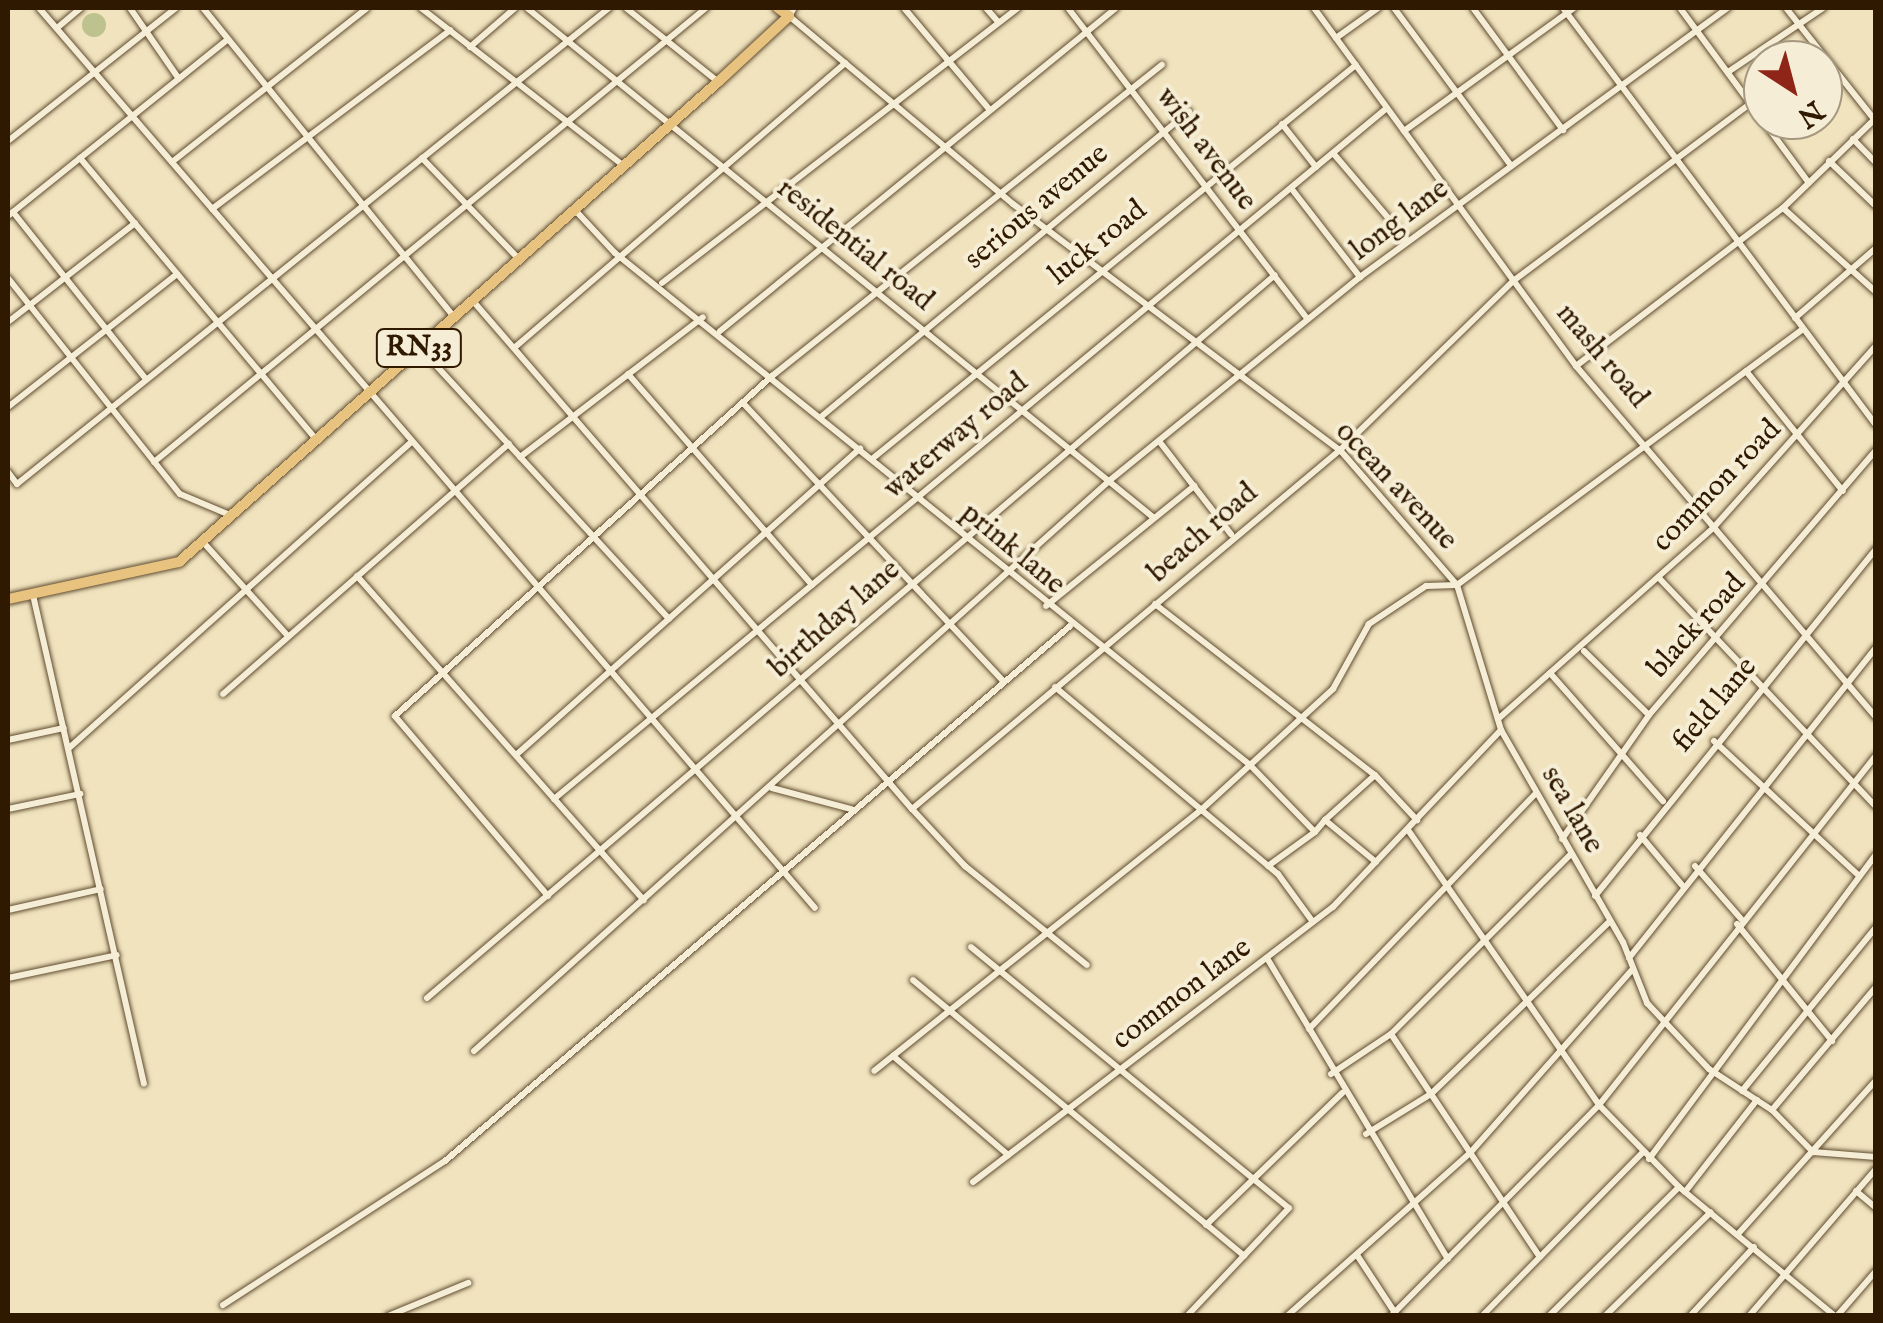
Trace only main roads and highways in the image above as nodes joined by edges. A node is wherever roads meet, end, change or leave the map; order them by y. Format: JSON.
{"nodes":[{"id":1,"x":778,"y":8,"type":"edge"},
{"id":2,"x":791,"y":12,"type":"edge"},
{"id":3,"x":8,"y":599,"type":"edge"}],
"edges":[{"from":1,"to":2,"type":"main road"},
{"from":2,"to":3,"type":"main road","number":"RN33"}]}
